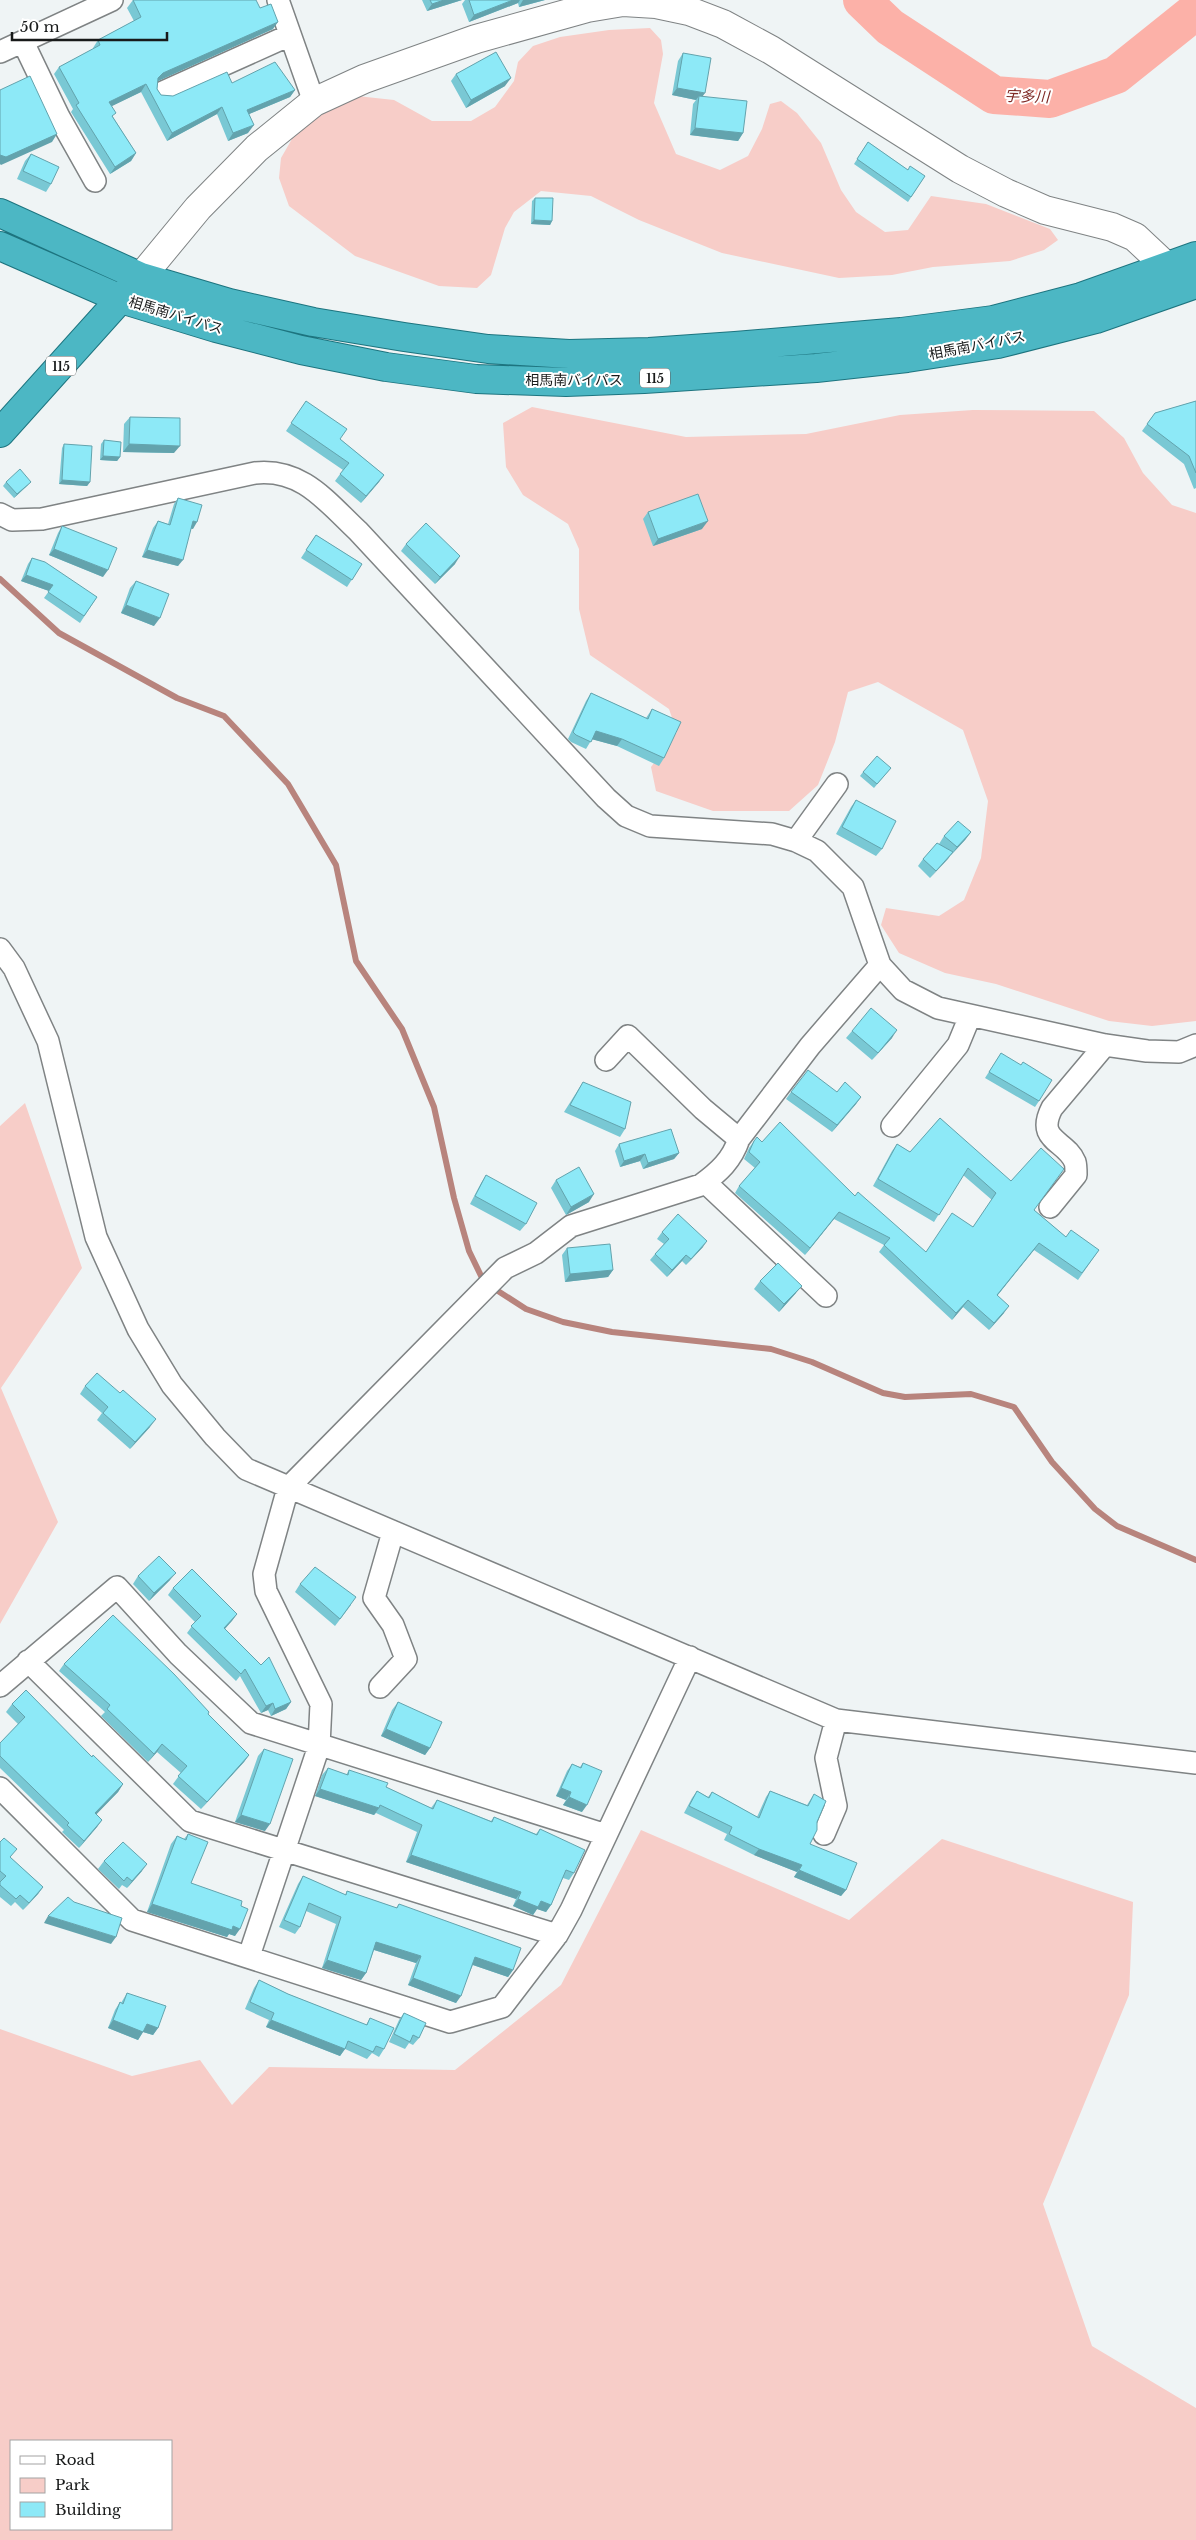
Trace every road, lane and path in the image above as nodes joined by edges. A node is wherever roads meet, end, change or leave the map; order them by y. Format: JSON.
{"nodes":[{"id":1,"x":112,"y":0,"type":"edge"},
{"id":2,"x":278,"y":0,"type":"edge"},
{"id":3,"x":290,"y":34,"type":"junction"},
{"id":4,"x":23,"y":42,"type":"junction"},
{"id":5,"x":0,"y":52,"type":"edge"},
{"id":6,"x":163,"y":92,"type":"dead end"},
{"id":7,"x":314,"y":102,"type":"junction"},
{"id":8,"x":95,"y":180,"type":"dead end"},
{"id":9,"x":0,"y":213,"type":"edge"},
{"id":10,"x":0,"y":246,"type":"edge"},
{"id":11,"x":1196,"y":256,"type":"edge"},
{"id":12,"x":1168,"y":267,"type":"junction"},
{"id":13,"x":141,"y":277,"type":"junction"},
{"id":14,"x":1193,"y":288,"type":"edge"},
{"id":15,"x":121,"y":299,"type":"junction"},
{"id":16,"x":0,"y":434,"type":"edge"},
{"id":17,"x":0,"y":514,"type":"edge"},
{"id":18,"x":837,"y":784,"type":"dead end"},
{"id":19,"x":796,"y":841,"type":"junction"},
{"id":20,"x":0,"y":949,"type":"edge"},
{"id":21,"x":880,"y":966,"type":"junction"},
{"id":22,"x":970,"y":1016,"type":"junction"},
{"id":23,"x":1105,"y":1045,"type":"junction"},
{"id":24,"x":1196,"y":1045,"type":"edge"},
{"id":25,"x":606,"y":1060,"type":"dead end"},
{"id":26,"x":892,"y":1126,"type":"dead end"},
{"id":27,"x":739,"y":1139,"type":"junction"},
{"id":28,"x":705,"y":1182,"type":"junction"},
{"id":29,"x":1050,"y":1207,"type":"dead end"},
{"id":30,"x":826,"y":1296,"type":"dead end"},
{"id":31,"x":288,"y":1488,"type":"junction"},
{"id":32,"x":393,"y":1532,"type":"junction"},
{"id":33,"x":690,"y":1657,"type":"junction"},
{"id":34,"x":28,"y":1661,"type":"junction"},
{"id":35,"x":0,"y":1686,"type":"edge"},
{"id":36,"x":380,"y":1687,"type":"dead end"},
{"id":37,"x":836,"y":1720,"type":"junction"},
{"id":38,"x":320,"y":1746,"type":"junction"},
{"id":39,"x":1196,"y":1763,"type":"edge"},
{"id":40,"x":0,"y":1788,"type":"edge"},
{"id":41,"x":824,"y":1834,"type":"dead end"},
{"id":42,"x":606,"y":1835,"type":"junction"},
{"id":43,"x":284,"y":1848,"type":"junction"},
{"id":44,"x":557,"y":1934,"type":"junction"},
{"id":45,"x":250,"y":1956,"type":"junction"}],
"edges":[{"from":1,"to":4,"type":"street"},
{"from":2,"to":3,"type":"street"},
{"from":3,"to":6,"type":"street"},
{"from":3,"to":7,"type":"street"},
{"from":4,"to":5,"type":"street"},
{"from":4,"to":8,"type":"street"},
{"from":7,"to":12,"type":"street"},
{"from":7,"to":13,"type":"street"},
{"from":9,"to":13,"type":"highway","name":"相馬南バイパス","number":"115"},
{"from":10,"to":15,"type":"highway","name":"相馬南バイパス","number":"115"},
{"from":11,"to":12,"type":"highway","number":"115"},
{"from":12,"to":13,"type":"highway","name":"相馬南バイパス","number":"115"},
{"from":12,"to":14,"type":"street"},
{"from":13,"to":15,"type":"highway","number":"115"},
{"from":14,"to":15,"type":"highway","name":"相馬南バイパス","number":"115"},
{"from":15,"to":16,"type":"highway","number":"115"},
{"from":17,"to":19,"type":"street"},
{"from":18,"to":19,"type":"street"},
{"from":19,"to":21,"type":"street"},
{"from":20,"to":31,"type":"street"},
{"from":21,"to":22,"type":"street"},
{"from":21,"to":27,"type":"street"},
{"from":22,"to":23,"type":"street"},
{"from":22,"to":26,"type":"street"},
{"from":23,"to":24,"type":"street"},
{"from":23,"to":29,"type":"street"},
{"from":25,"to":27,"type":"street"},
{"from":27,"to":28,"type":"street"},
{"from":28,"to":30,"type":"street"},
{"from":28,"to":31,"type":"street"},
{"from":31,"to":32,"type":"street"},
{"from":31,"to":38,"type":"street"},
{"from":32,"to":33,"type":"street"},
{"from":32,"to":36,"type":"street"},
{"from":33,"to":37,"type":"street"},
{"from":33,"to":42,"type":"street"},
{"from":34,"to":35,"type":"street"},
{"from":34,"to":38,"type":"street"},
{"from":34,"to":43,"type":"street"},
{"from":37,"to":39,"type":"street"},
{"from":37,"to":41,"type":"street"},
{"from":38,"to":42,"type":"street"},
{"from":38,"to":43,"type":"street"},
{"from":40,"to":45,"type":"street"},
{"from":42,"to":44,"type":"street"},
{"from":43,"to":44,"type":"street"},
{"from":43,"to":45,"type":"street"},
{"from":44,"to":45,"type":"street"}]}
